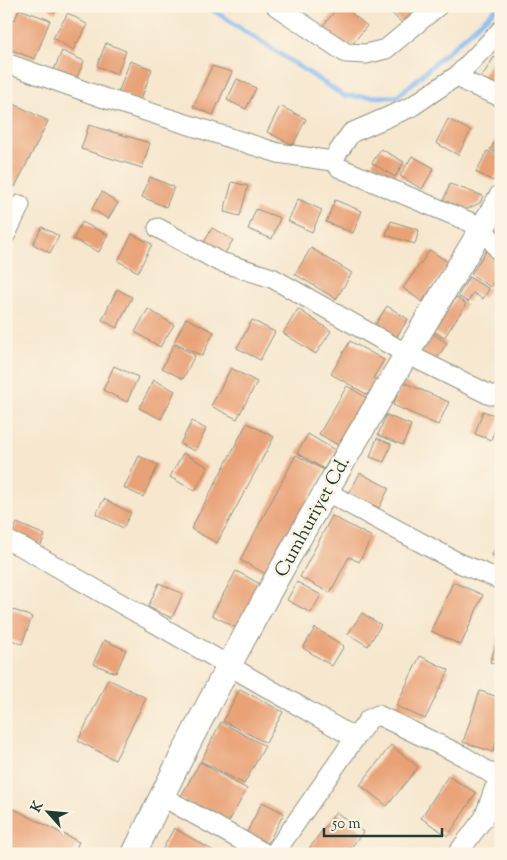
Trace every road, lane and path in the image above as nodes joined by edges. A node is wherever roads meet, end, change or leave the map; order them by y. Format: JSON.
{"nodes":[{"id":1,"x":276,"y":6,"type":"edge"},
{"id":2,"x":438,"y":6,"type":"edge"},
{"id":3,"x":501,"y":30,"type":"edge"},
{"id":4,"x":6,"y":62,"type":"edge"},
{"id":5,"x":458,"y":75,"type":"junction"},
{"id":6,"x":501,"y":97,"type":"edge"},
{"id":7,"x":332,"y":161,"type":"junction"},
{"id":8,"x":501,"y":197,"type":"edge"},
{"id":9,"x":20,"y":205,"type":"dead end"},
{"id":10,"x":482,"y":227,"type":"junction"},
{"id":11,"x":158,"y":228,"type":"dead end"},
{"id":12,"x":6,"y":234,"type":"edge"},
{"id":13,"x":501,"y":253,"type":"edge"},
{"id":14,"x":406,"y":354,"type":"junction"},
{"id":15,"x":501,"y":395,"type":"edge"},
{"id":16,"x":325,"y":491,"type":"junction"},
{"id":17,"x":6,"y":540,"type":"edge"},
{"id":18,"x":501,"y":580,"type":"edge"},
{"id":19,"x":228,"y":664,"type":"junction"},
{"id":20,"x":354,"y":738,"type":"junction"},
{"id":21,"x":500,"y":774,"type":"edge"},
{"id":22,"x":162,"y":797,"type":"junction"},
{"id":23,"x":492,"y":820,"type":"edge"},
{"id":24,"x":136,"y":851,"type":"edge"},
{"id":25,"x":266,"y":854,"type":"edge"},
{"id":26,"x":274,"y":854,"type":"edge"},
{"id":27,"x":457,"y":854,"type":"edge"}],
"edges":[{"from":1,"to":2,"type":"street"},
{"from":3,"to":5,"type":"street"},
{"from":4,"to":7,"type":"street"},
{"from":5,"to":6,"type":"street"},
{"from":5,"to":7,"type":"street"},
{"from":7,"to":10,"type":"street"},
{"from":8,"to":10,"type":"main road","name":"Cumhuriyet Cd."},
{"from":9,"to":12,"type":"street"},
{"from":10,"to":13,"type":"street"},
{"from":10,"to":14,"type":"main road","name":"Cumhuriyet Cd."},
{"from":11,"to":14,"type":"street"},
{"from":14,"to":15,"type":"street"},
{"from":14,"to":16,"type":"main road","name":"Cumhuriyet Cd."},
{"from":16,"to":18,"type":"street"},
{"from":16,"to":19,"type":"main road","name":"Cumhuriyet Cd."},
{"from":17,"to":19,"type":"street"},
{"from":19,"to":20,"type":"street"},
{"from":19,"to":22,"type":"main road","name":"Cumhuriyet Cd."},
{"from":20,"to":21,"type":"street"},
{"from":20,"to":26,"type":"street"},
{"from":21,"to":23,"type":"street"},
{"from":22,"to":24,"type":"main road","name":"Cumhuriyet Cd."},
{"from":22,"to":25,"type":"street"},
{"from":23,"to":27,"type":"street"}]}
